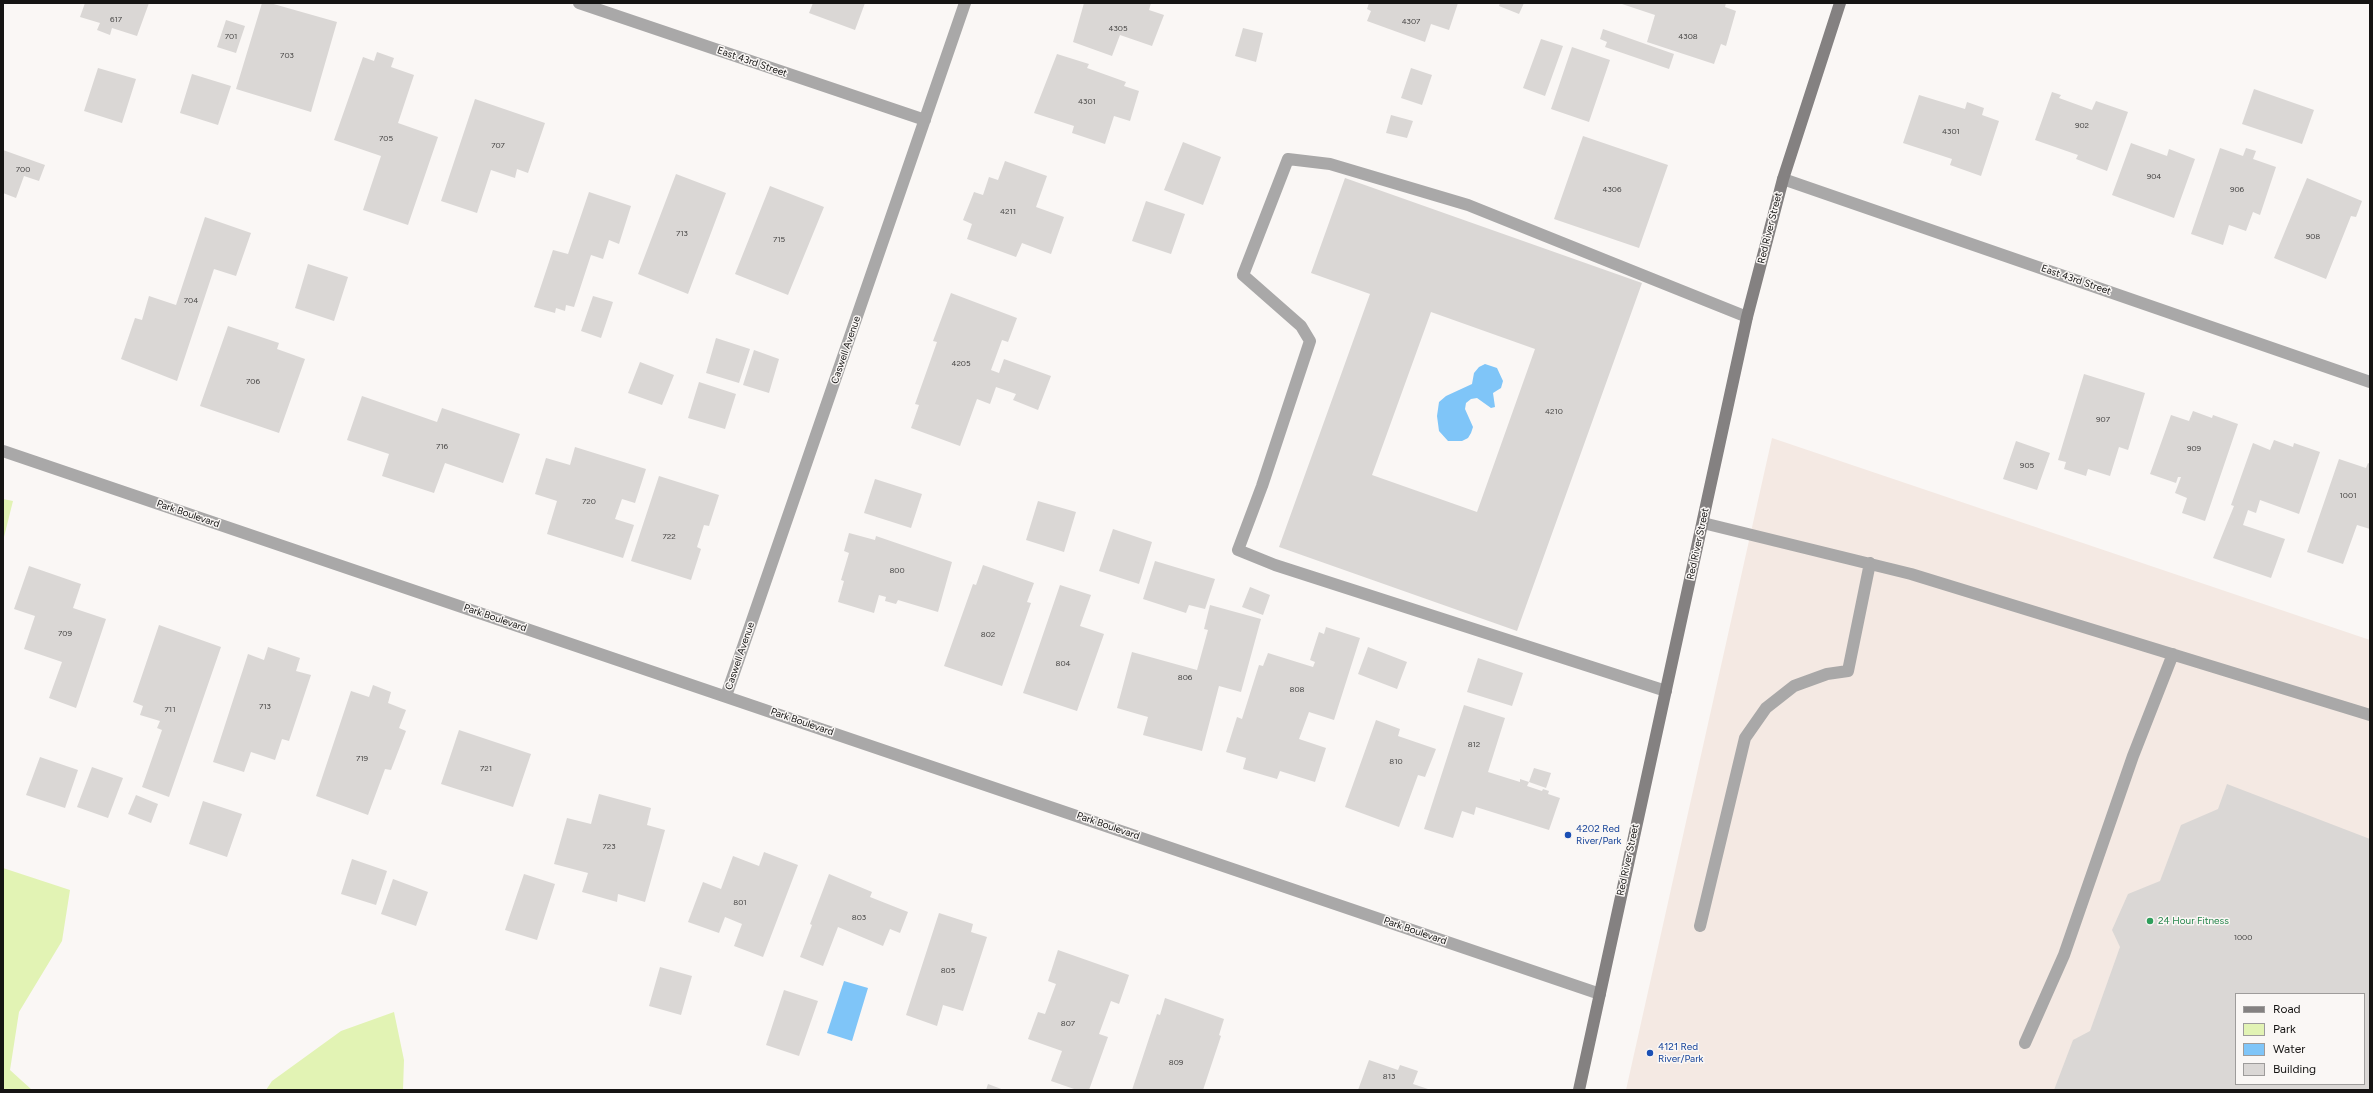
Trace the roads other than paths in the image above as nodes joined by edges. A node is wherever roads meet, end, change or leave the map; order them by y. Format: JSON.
{"nodes":[{"id":1,"x":579,"y":3,"type":"edge"},
{"id":2,"x":965,"y":3,"type":"edge"},
{"id":3,"x":1840,"y":3,"type":"edge"},
{"id":4,"x":924,"y":120,"type":"junction"},
{"id":5,"x":1783,"y":179,"type":"junction"},
{"id":6,"x":1747,"y":318,"type":"junction"},
{"id":7,"x":2370,"y":382,"type":"edge"},
{"id":8,"x":3,"y":451,"type":"edge"},
{"id":9,"x":1703,"y":523,"type":"junction"},
{"id":10,"x":1870,"y":563,"type":"junction"},
{"id":11,"x":2172,"y":654,"type":"junction"},
{"id":12,"x":1666,"y":691,"type":"junction"},
{"id":13,"x":726,"y":696,"type":"junction"},
{"id":14,"x":2370,"y":715,"type":"edge"},
{"id":15,"x":1700,"y":926,"type":"dead end"},
{"id":16,"x":1600,"y":994,"type":"junction"},
{"id":17,"x":2025,"y":1043,"type":"dead end"},
{"id":18,"x":1579,"y":1090,"type":"edge"}],
"edges":[{"from":1,"to":4,"type":"street","name":"East 43rd Street"},
{"from":2,"to":4,"type":"street","name":"Caswell Avenue"},
{"from":3,"to":5,"type":"main road","name":"Red River Street"},
{"from":4,"to":13,"type":"street","name":"Caswell Avenue"},
{"from":5,"to":6,"type":"main road","name":"Red River Street"},
{"from":5,"to":7,"type":"street","name":"East 43rd Street"},
{"from":6,"to":9,"type":"main road","name":"Red River Street"},
{"from":6,"to":12,"type":"street"},
{"from":8,"to":13,"type":"street","name":"Park Boulevard"},
{"from":9,"to":10,"type":"street"},
{"from":9,"to":12,"type":"main road","name":"Red River Street"},
{"from":10,"to":11,"type":"street"},
{"from":10,"to":15,"type":"street"},
{"from":11,"to":14,"type":"street"},
{"from":11,"to":17,"type":"street"},
{"from":12,"to":16,"type":"main road","name":"Red River Street"},
{"from":13,"to":16,"type":"street","name":"Park Boulevard"},
{"from":16,"to":18,"type":"main road","name":"Red River Street"}]}
